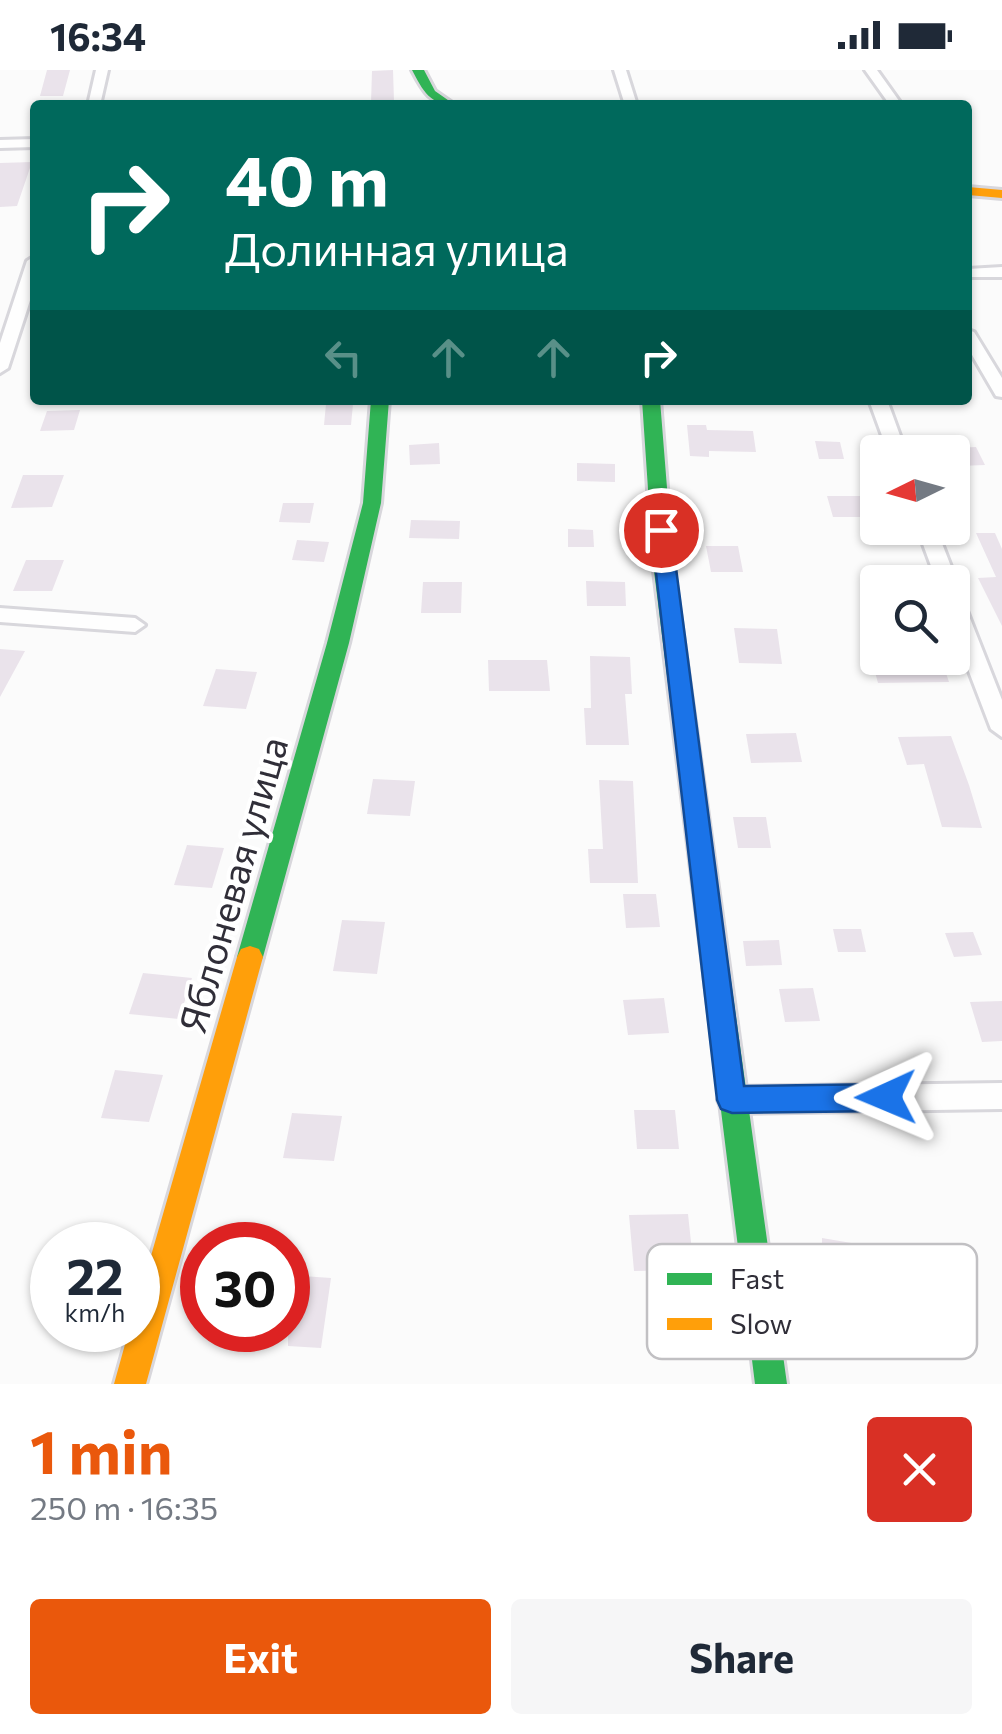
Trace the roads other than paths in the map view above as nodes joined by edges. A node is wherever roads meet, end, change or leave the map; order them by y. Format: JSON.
{"nodes":[{"id":1,"x":102,"y":70,"type":"edge"},
{"id":2,"x":620,"y":70,"type":"edge"},
{"id":3,"x":870,"y":70,"type":"edge"},
{"id":4,"x":419,"y":72,"type":"edge"},
{"id":5,"x":95,"y":100,"type":"edge"},
{"id":6,"x":441,"y":100,"type":"edge"},
{"id":7,"x":629,"y":100,"type":"edge"},
{"id":8,"x":892,"y":100,"type":"edge"},
{"id":9,"x":30,"y":143,"type":"edge"},
{"id":10,"x":0,"y":144,"type":"edge"},
{"id":11,"x":972,"y":191,"type":"edge"},
{"id":12,"x":1002,"y":194,"type":"edge"},
{"id":13,"x":972,"y":272,"type":"edge"},
{"id":14,"x":1002,"y":272,"type":"edge"},
{"id":15,"x":30,"y":276,"type":"edge"},
{"id":16,"x":972,"y":342,"type":"edge"},
{"id":17,"x":0,"y":368,"type":"edge"},
{"id":18,"x":1002,"y":392,"type":"edge"},
{"id":19,"x":380,"y":405,"type":"edge"},
{"id":20,"x":651,"y":405,"type":"edge"},
{"id":21,"x":880,"y":405,"type":"edge"},
{"id":22,"x":891,"y":435,"type":"edge"},
{"id":23,"x":0,"y":615,"type":"edge"},
{"id":24,"x":135,"y":626,"type":"dead end"},
{"id":25,"x":970,"y":645,"type":"edge"},
{"id":26,"x":1002,"y":728,"type":"edge"},
{"id":27,"x":1002,"y":1096,"type":"edge"},
{"id":28,"x":732,"y":1100,"type":"junction"},
{"id":29,"x":752,"y":1244,"type":"edge"},
{"id":30,"x":768,"y":1359,"type":"edge"},
{"id":31,"x":130,"y":1384,"type":"edge"},
{"id":32,"x":771,"y":1384,"type":"edge"}],
"edges":[{"from":1,"to":5,"type":"street"},
{"from":2,"to":7,"type":"street"},
{"from":3,"to":8,"type":"street"},
{"from":4,"to":6,"type":"street"},
{"from":9,"to":10,"type":"street"},
{"from":11,"to":12,"type":"street"},
{"from":13,"to":14,"type":"street"},
{"from":15,"to":17,"type":"street"},
{"from":16,"to":18,"type":"street"},
{"from":19,"to":31,"type":"street","name":"Яблоневая улица"},
{"from":20,"to":28,"type":"street"},
{"from":21,"to":22,"type":"street"},
{"from":23,"to":24,"type":"street"},
{"from":25,"to":26,"type":"street"},
{"from":27,"to":28,"type":"street"},
{"from":28,"to":29,"type":"street"},
{"from":30,"to":32,"type":"street"}]}
